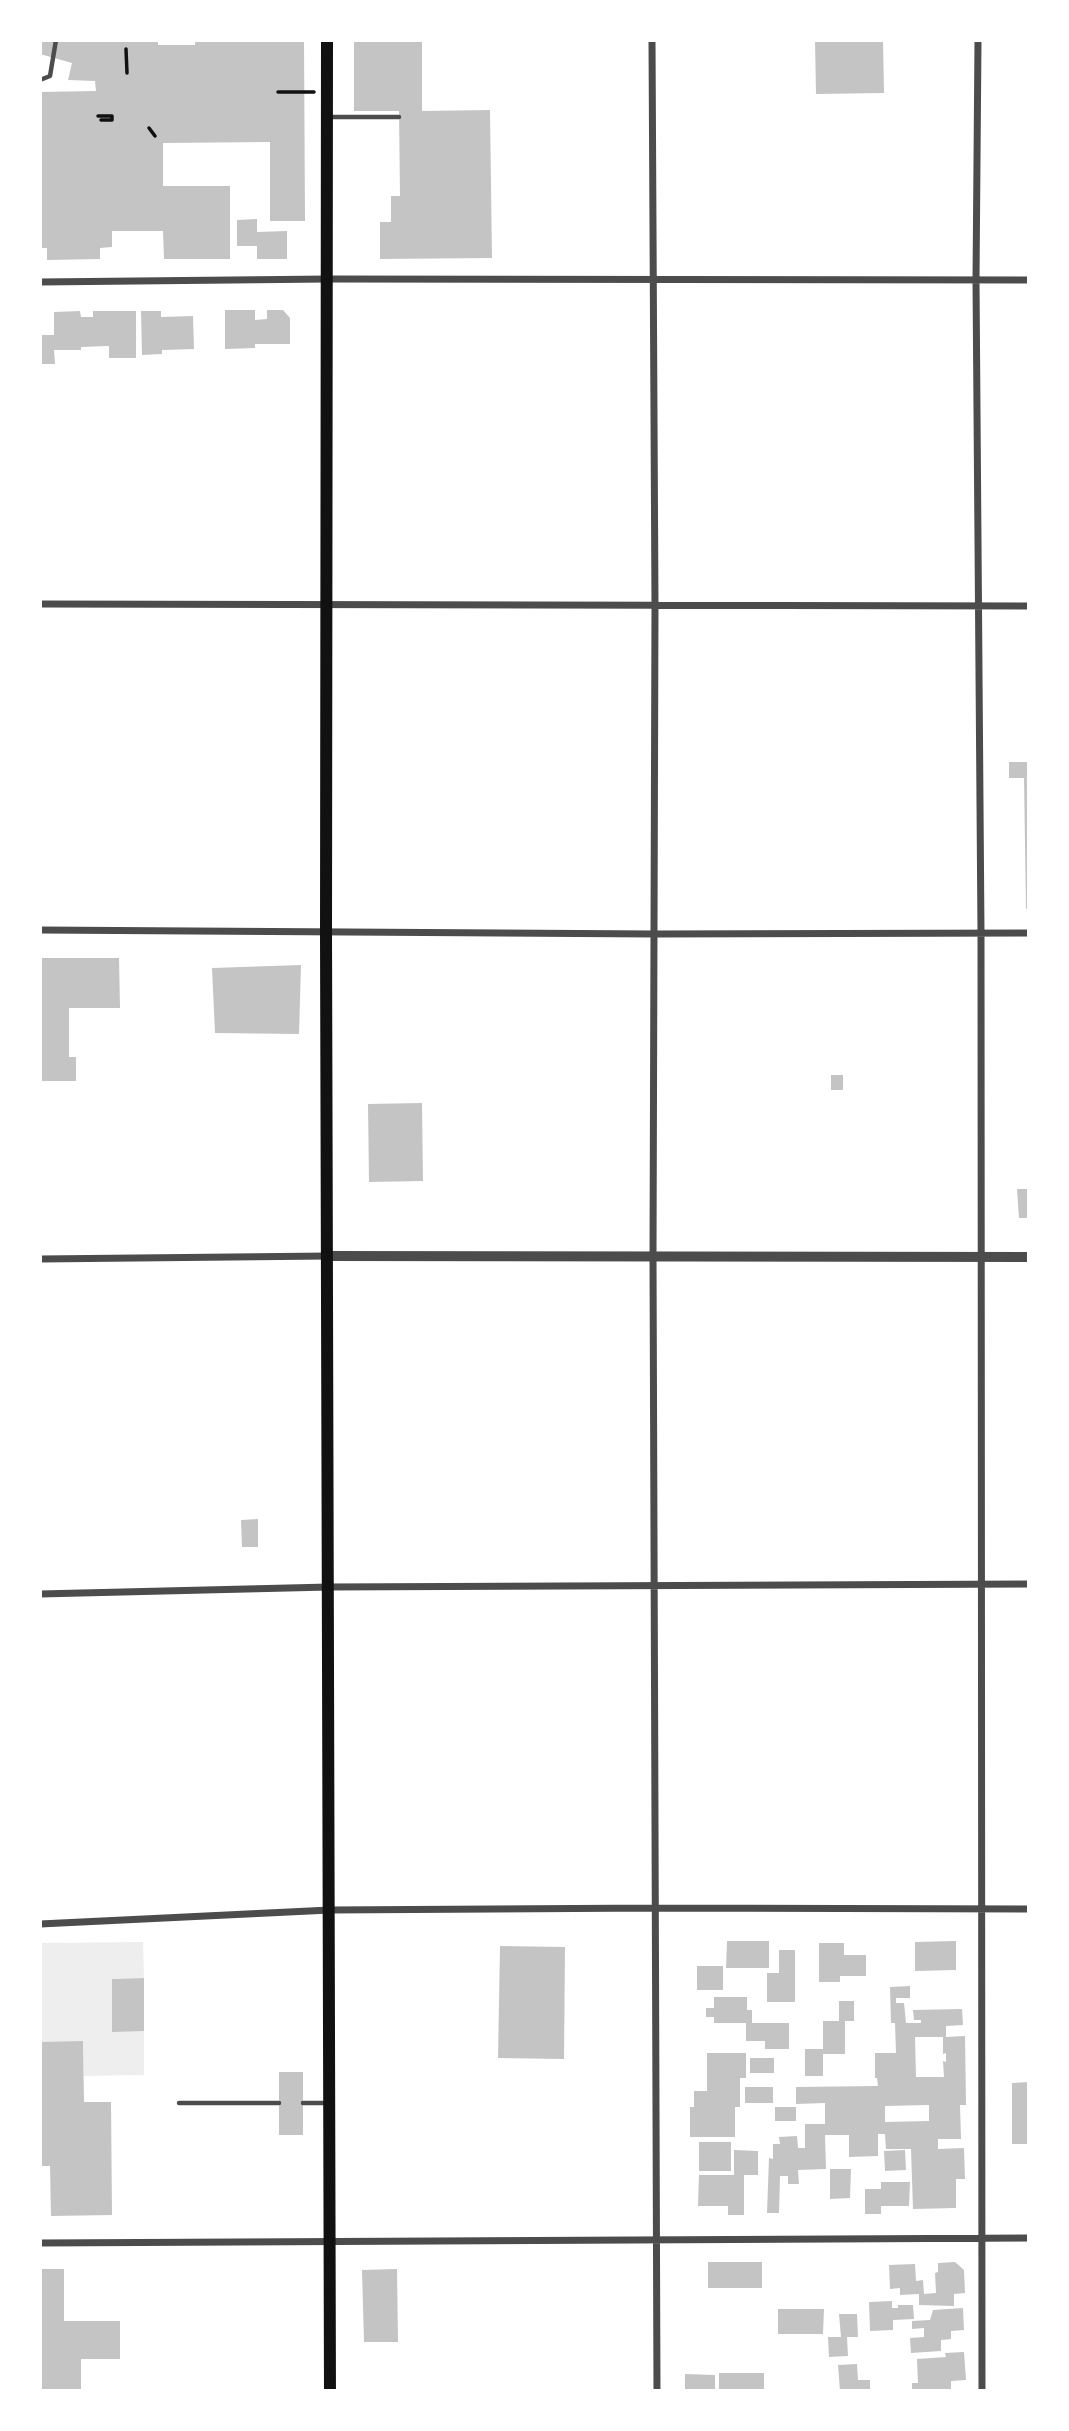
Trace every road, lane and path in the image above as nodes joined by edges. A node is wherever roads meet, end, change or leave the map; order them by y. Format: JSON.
{"nodes":[{"id":1,"x":56,"y":40,"type":"edge"},
{"id":2,"x":327,"y":40,"type":"edge"},
{"id":3,"x":652,"y":40,"type":"edge"},
{"id":4,"x":978,"y":40,"type":"edge"},
{"id":5,"x":126,"y":49,"type":"dead end"},
{"id":6,"x":127,"y":73,"type":"dead end"},
{"id":7,"x":40,"y":80,"type":"edge"},
{"id":8,"x":278,"y":92,"type":"dead end"},
{"id":9,"x":327,"y":92,"type":"junction"},
{"id":10,"x":327,"y":117,"type":"junction"},
{"id":11,"x":399,"y":117,"type":"dead end"},
{"id":12,"x":149,"y":128,"type":"dead end"},
{"id":13,"x":155,"y":136,"type":"dead end"},
{"id":14,"x":328,"y":279,"type":"junction"},
{"id":15,"x":652,"y":280,"type":"junction"},
{"id":16,"x":976,"y":280,"type":"junction"},
{"id":17,"x":1029,"y":280,"type":"edge"},
{"id":18,"x":40,"y":282,"type":"edge"},
{"id":19,"x":40,"y":604,"type":"edge"},
{"id":20,"x":326,"y":604,"type":"junction"},
{"id":21,"x":655,"y":605,"type":"junction"},
{"id":22,"x":977,"y":606,"type":"junction"},
{"id":23,"x":1029,"y":606,"type":"edge"},
{"id":24,"x":40,"y":930,"type":"edge"},
{"id":25,"x":326,"y":932,"type":"junction"},
{"id":26,"x":981,"y":933,"type":"junction"},
{"id":27,"x":1029,"y":933,"type":"edge"},
{"id":28,"x":654,"y":934,"type":"junction"},
{"id":29,"x":653,"y":1255,"type":"junction"},
{"id":30,"x":328,"y":1256,"type":"junction"},
{"id":31,"x":980,"y":1257,"type":"junction"},
{"id":32,"x":1029,"y":1257,"type":"edge"},
{"id":33,"x":40,"y":1259,"type":"edge"},
{"id":34,"x":656,"y":1584,"type":"junction"},
{"id":35,"x":1029,"y":1584,"type":"edge"},
{"id":36,"x":980,"y":1585,"type":"junction"},
{"id":37,"x":329,"y":1587,"type":"junction"},
{"id":38,"x":40,"y":1594,"type":"edge"},
{"id":39,"x":656,"y":1908,"type":"junction"},
{"id":40,"x":982,"y":1909,"type":"junction"},
{"id":41,"x":1029,"y":1909,"type":"edge"},
{"id":42,"x":330,"y":1910,"type":"junction"},
{"id":43,"x":40,"y":1924,"type":"edge"},
{"id":44,"x":179,"y":2103,"type":"dead end"},
{"id":45,"x":279,"y":2103,"type":"dead end"},
{"id":46,"x":303,"y":2103,"type":"dead end"},
{"id":47,"x":330,"y":2103,"type":"junction"},
{"id":48,"x":657,"y":2238,"type":"junction"},
{"id":49,"x":983,"y":2238,"type":"junction"},
{"id":50,"x":1029,"y":2238,"type":"edge"},
{"id":51,"x":40,"y":2243,"type":"edge"},
{"id":52,"x":330,"y":2243,"type":"junction"},
{"id":53,"x":330,"y":2391,"type":"edge"},
{"id":54,"x":657,"y":2391,"type":"edge"},
{"id":55,"x":982,"y":2391,"type":"edge"}],
"edges":[{"from":1,"to":7,"type":"lane"},
{"from":2,"to":9,"type":"main road"},
{"from":3,"to":15,"type":"street"},
{"from":4,"to":16,"type":"street"},
{"from":5,"to":6,"type":"path"},
{"from":8,"to":9,"type":"path"},
{"from":9,"to":10,"type":"main road"},
{"from":10,"to":11,"type":"lane"},
{"from":10,"to":14,"type":"main road"},
{"from":12,"to":13,"type":"path"},
{"from":14,"to":15,"type":"street"},
{"from":14,"to":18,"type":"street"},
{"from":14,"to":20,"type":"main road"},
{"from":15,"to":16,"type":"street"},
{"from":15,"to":21,"type":"street"},
{"from":16,"to":17,"type":"street"},
{"from":16,"to":22,"type":"street"},
{"from":19,"to":20,"type":"street"},
{"from":20,"to":21,"type":"street"},
{"from":20,"to":25,"type":"main road"},
{"from":21,"to":22,"type":"street"},
{"from":21,"to":28,"type":"street"},
{"from":22,"to":23,"type":"street"},
{"from":22,"to":26,"type":"street"},
{"from":24,"to":25,"type":"street"},
{"from":25,"to":28,"type":"street"},
{"from":25,"to":30,"type":"main road"},
{"from":26,"to":27,"type":"street"},
{"from":26,"to":28,"type":"street"},
{"from":26,"to":31,"type":"street"},
{"from":28,"to":29,"type":"street"},
{"from":29,"to":30,"type":"street"},
{"from":29,"to":31,"type":"street"},
{"from":29,"to":34,"type":"street"},
{"from":30,"to":33,"type":"street"},
{"from":30,"to":37,"type":"main road"},
{"from":31,"to":32,"type":"street"},
{"from":31,"to":36,"type":"street"},
{"from":34,"to":36,"type":"street"},
{"from":34,"to":37,"type":"street"},
{"from":34,"to":39,"type":"street"},
{"from":35,"to":36,"type":"street"},
{"from":36,"to":40,"type":"street"},
{"from":37,"to":38,"type":"street"},
{"from":37,"to":42,"type":"main road"},
{"from":39,"to":40,"type":"street"},
{"from":39,"to":42,"type":"street"},
{"from":39,"to":48,"type":"street"},
{"from":40,"to":41,"type":"street"},
{"from":40,"to":49,"type":"street"},
{"from":42,"to":43,"type":"street"},
{"from":42,"to":47,"type":"main road"},
{"from":44,"to":45,"type":"lane"},
{"from":46,"to":47,"type":"lane"},
{"from":47,"to":52,"type":"main road"},
{"from":48,"to":49,"type":"street"},
{"from":48,"to":52,"type":"street"},
{"from":48,"to":54,"type":"street"},
{"from":49,"to":50,"type":"street"},
{"from":49,"to":55,"type":"street"},
{"from":51,"to":52,"type":"street"},
{"from":52,"to":53,"type":"main road"}]}
